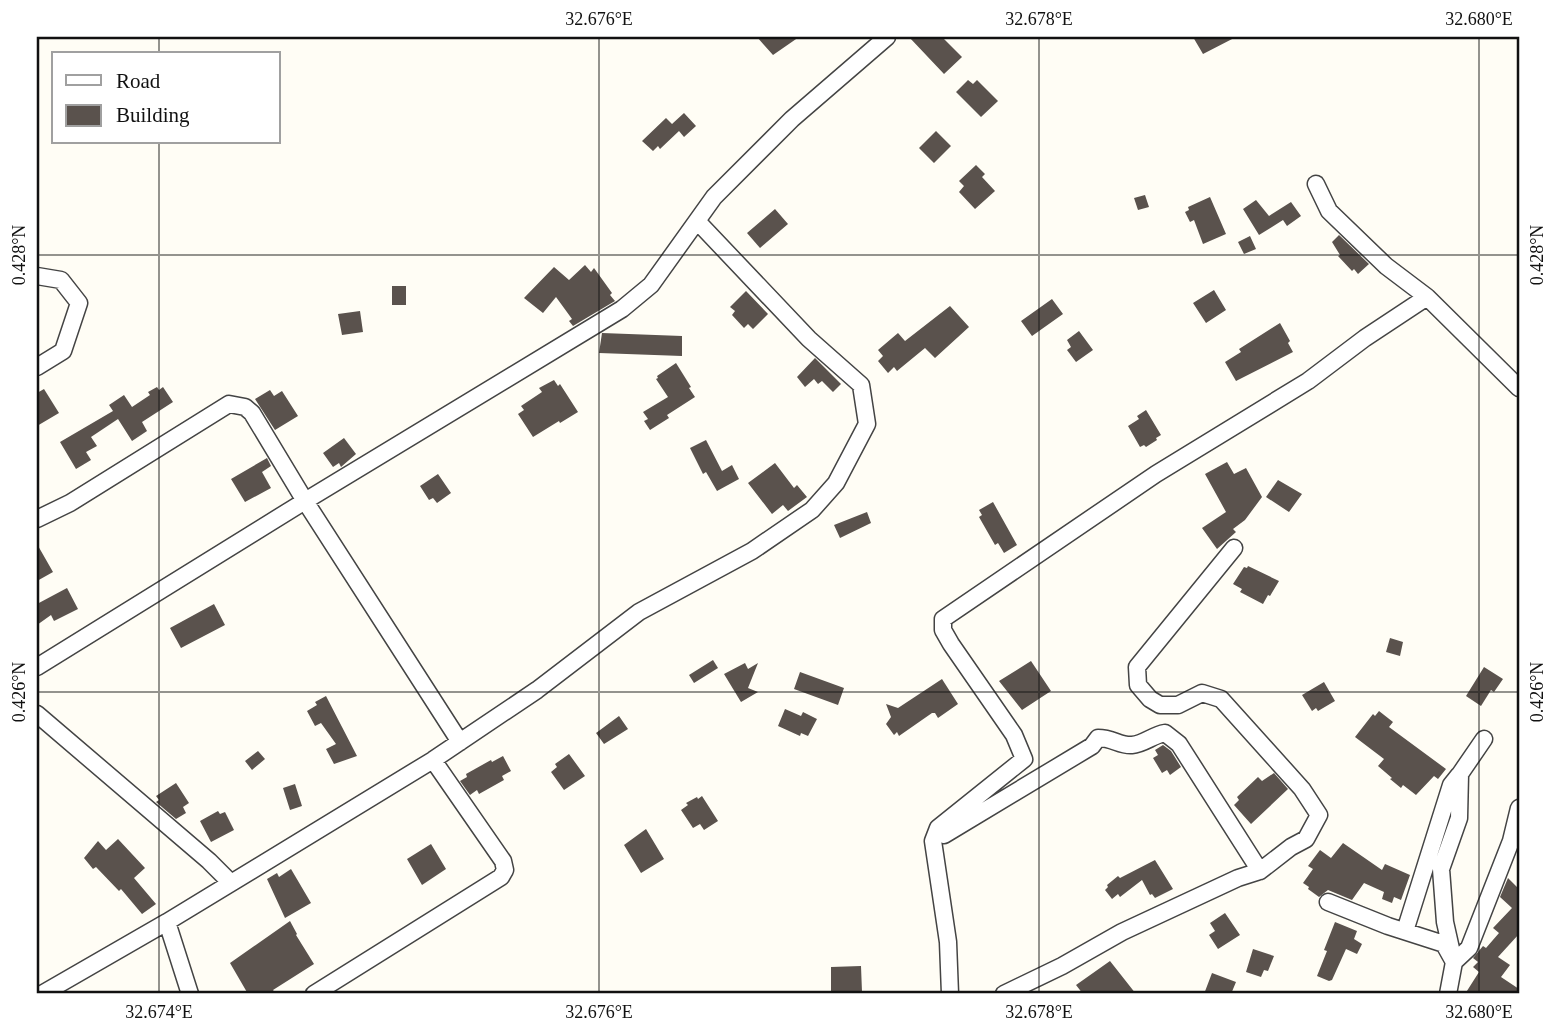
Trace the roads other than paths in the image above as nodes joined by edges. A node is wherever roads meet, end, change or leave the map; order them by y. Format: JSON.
{"nodes":[{"id":1,"x":887,"y":37,"type":"edge"},
{"id":2,"x":1316,"y":184,"type":"dead end"},
{"id":3,"x":697,"y":221,"type":"junction"},
{"id":4,"x":37,"y":276,"type":"edge"},
{"id":5,"x":1427,"y":297,"type":"junction"},
{"id":6,"x":37,"y":367,"type":"edge"},
{"id":7,"x":1519,"y":388,"type":"edge"},
{"id":8,"x":305,"y":500,"type":"junction"},
{"id":9,"x":37,"y":519,"type":"edge"},
{"id":10,"x":1234,"y":548,"type":"dead end"},
{"id":11,"x":37,"y":667,"type":"edge"},
{"id":12,"x":37,"y":714,"type":"edge"},
{"id":13,"x":1484,"y":738,"type":"dead end"},
{"id":14,"x":460,"y":742,"type":"junction"},
{"id":15,"x":433,"y":760,"type":"junction"},
{"id":16,"x":1460,"y":774,"type":"junction"},
{"id":17,"x":1519,"y":808,"type":"edge"},
{"id":18,"x":933,"y":841,"type":"junction"},
{"id":19,"x":1259,"y":872,"type":"junction"},
{"id":20,"x":231,"y":883,"type":"junction"},
{"id":21,"x":1328,"y":902,"type":"dead end"},
{"id":22,"x":167,"y":922,"type":"junction"},
{"id":23,"x":1405,"y":931,"type":"junction"},
{"id":24,"x":1454,"y":962,"type":"junction"},
{"id":25,"x":42,"y":994,"type":"edge"},
{"id":26,"x":190,"y":994,"type":"edge"},
{"id":27,"x":314,"y":994,"type":"edge"},
{"id":28,"x":950,"y":994,"type":"edge"},
{"id":29,"x":1004,"y":994,"type":"edge"},
{"id":30,"x":1448,"y":994,"type":"edge"}],
"edges":[{"from":1,"to":3,"type":"street"},
{"from":2,"to":5,"type":"street"},
{"from":3,"to":8,"type":"street"},
{"from":3,"to":14,"type":"street"},
{"from":4,"to":6,"type":"street"},
{"from":5,"to":7,"type":"street"},
{"from":5,"to":18,"type":"street"},
{"from":8,"to":9,"type":"street"},
{"from":8,"to":11,"type":"street"},
{"from":8,"to":14,"type":"street"},
{"from":10,"to":19,"type":"street"},
{"from":12,"to":20,"type":"street"},
{"from":13,"to":16,"type":"street"},
{"from":14,"to":15,"type":"street"},
{"from":15,"to":20,"type":"street"},
{"from":15,"to":27,"type":"street"},
{"from":16,"to":23,"type":"street"},
{"from":16,"to":24,"type":"street"},
{"from":17,"to":24,"type":"street"},
{"from":18,"to":19,"type":"street"},
{"from":18,"to":28,"type":"street"},
{"from":19,"to":29,"type":"street"},
{"from":20,"to":22,"type":"street"},
{"from":21,"to":23,"type":"street"},
{"from":22,"to":25,"type":"street"},
{"from":22,"to":26,"type":"street"},
{"from":23,"to":24,"type":"street"},
{"from":24,"to":30,"type":"street"}]}
